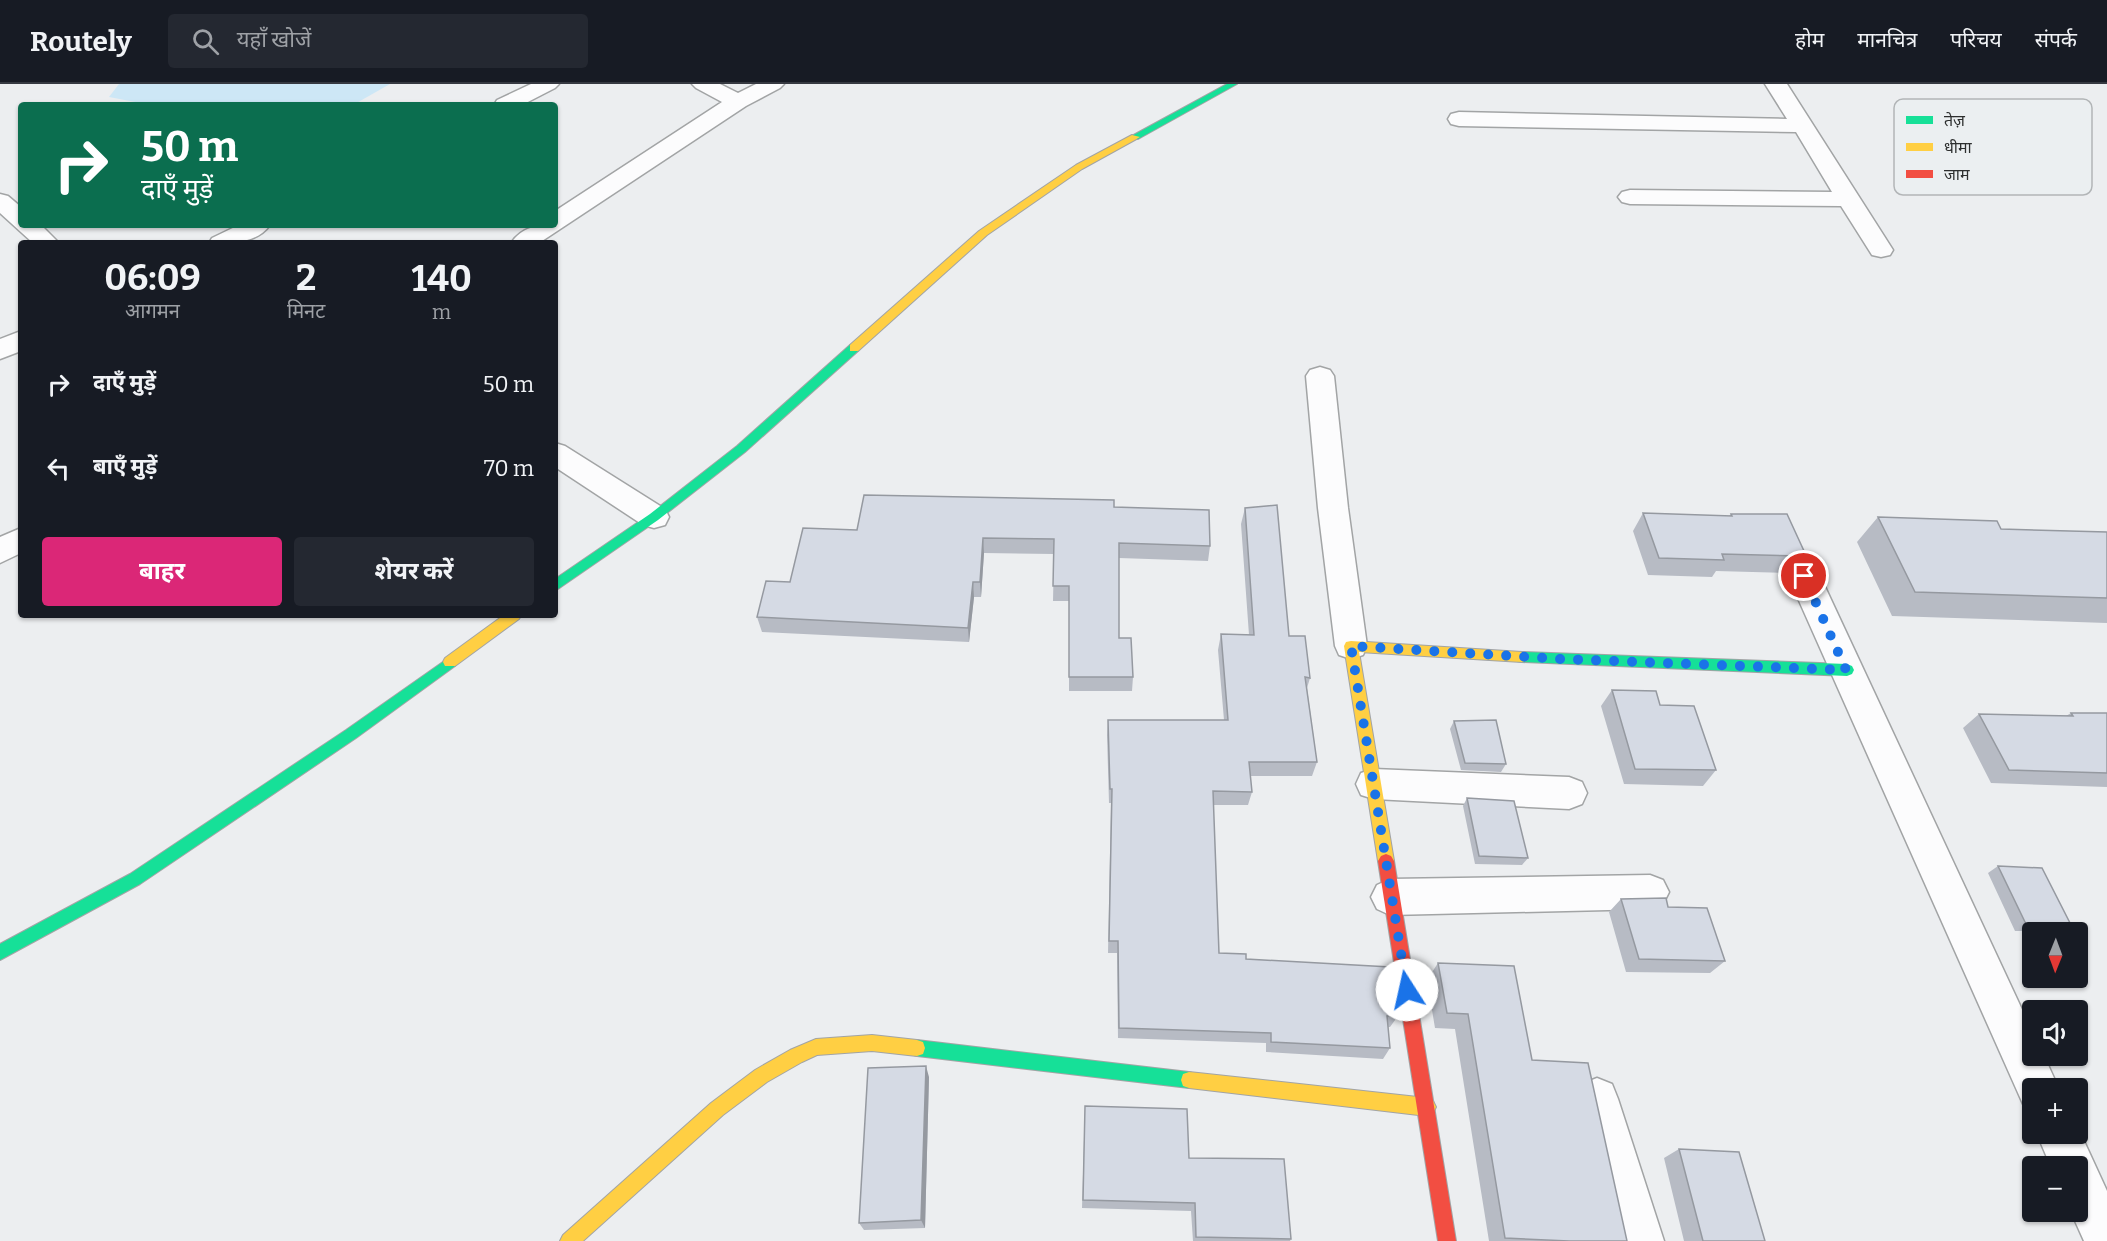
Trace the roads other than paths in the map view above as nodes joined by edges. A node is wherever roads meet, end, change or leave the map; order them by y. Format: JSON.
{"nodes":[{"id":1,"x":548,"y":84,"type":"edge"},
{"id":2,"x":704,"y":84,"type":"edge"},
{"id":3,"x":773,"y":84,"type":"edge"},
{"id":4,"x":1233,"y":84,"type":"edge"},
{"id":5,"x":1776,"y":84,"type":"edge"},
{"id":6,"x":738,"y":101,"type":"junction"},
{"id":7,"x":511,"y":102,"type":"edge"},
{"id":8,"x":1459,"y":119,"type":"dead end"},
{"id":9,"x":1802,"y":126,"type":"junction"},
{"id":10,"x":1630,"y":197,"type":"dead end"},
{"id":11,"x":1848,"y":199,"type":"junction"},
{"id":12,"x":0,"y":201,"type":"edge"},
{"id":13,"x":18,"y":216,"type":"edge"},
{"id":14,"x":558,"y":220,"type":"edge"},
{"id":15,"x":30,"y":228,"type":"edge"},
{"id":16,"x":252,"y":228,"type":"edge"},
{"id":17,"x":546,"y":228,"type":"edge"},
{"id":18,"x":44,"y":240,"type":"edge"},
{"id":19,"x":227,"y":240,"type":"edge"},
{"id":20,"x":528,"y":240,"type":"edge"},
{"id":21,"x":1881,"y":250,"type":"dead end"},
{"id":22,"x":18,"y":341,"type":"edge"},
{"id":23,"x":0,"y":350,"type":"edge"},
{"id":24,"x":1320,"y":376,"type":"dead end"},
{"id":25,"x":558,"y":455,"type":"edge"},
{"id":26,"x":654,"y":517,"type":"junction"},
{"id":27,"x":18,"y":541,"type":"edge"},
{"id":28,"x":0,"y":550,"type":"edge"},
{"id":29,"x":1804,"y":576,"type":"edge"},
{"id":30,"x":558,"y":584,"type":"edge"},
{"id":31,"x":510,"y":618,"type":"edge"},
{"id":32,"x":1351,"y":646,"type":"junction"},
{"id":33,"x":1846,"y":670,"type":"junction"},
{"id":34,"x":1374,"y":784,"type":"junction"},
{"id":35,"x":1569,"y":793,"type":"dead end"},
{"id":36,"x":1650,"y":892,"type":"dead end"},
{"id":37,"x":1390,"y":897,"type":"junction"},
{"id":38,"x":0,"y":952,"type":"edge"},
{"id":39,"x":2033,"y":1078,"type":"edge"},
{"id":40,"x":1597,"y":1099,"type":"edge"},
{"id":41,"x":1427,"y":1107,"type":"junction"},
{"id":42,"x":2088,"y":1199,"type":"edge"},
{"id":43,"x":569,"y":1241,"type":"edge"},
{"id":44,"x":1447,"y":1241,"type":"edge"},
{"id":45,"x":1642,"y":1241,"type":"edge"},
{"id":46,"x":2107,"y":1241,"type":"edge"}],
"edges":[{"from":1,"to":7,"type":"street"},
{"from":2,"to":6,"type":"street"},
{"from":3,"to":6,"type":"street"},
{"from":4,"to":26,"type":"street"},
{"from":5,"to":9,"type":"street"},
{"from":6,"to":14,"type":"street"},
{"from":8,"to":9,"type":"street"},
{"from":9,"to":11,"type":"street"},
{"from":10,"to":11,"type":"street"},
{"from":11,"to":21,"type":"street"},
{"from":12,"to":13,"type":"street"},
{"from":15,"to":18,"type":"street"},
{"from":16,"to":19,"type":"street"},
{"from":17,"to":20,"type":"street"},
{"from":22,"to":23,"type":"street"},
{"from":24,"to":32,"type":"street"},
{"from":25,"to":26,"type":"street"},
{"from":26,"to":30,"type":"street"},
{"from":27,"to":28,"type":"street"},
{"from":29,"to":33,"type":"street"},
{"from":31,"to":38,"type":"street"},
{"from":32,"to":33,"type":"street"},
{"from":32,"to":34,"type":"street"},
{"from":33,"to":39,"type":"street"},
{"from":34,"to":35,"type":"street"},
{"from":34,"to":37,"type":"street"},
{"from":36,"to":37,"type":"street"},
{"from":37,"to":41,"type":"street"},
{"from":40,"to":45,"type":"street"},
{"from":41,"to":43,"type":"street"},
{"from":41,"to":44,"type":"street"},
{"from":42,"to":46,"type":"street"}]}
